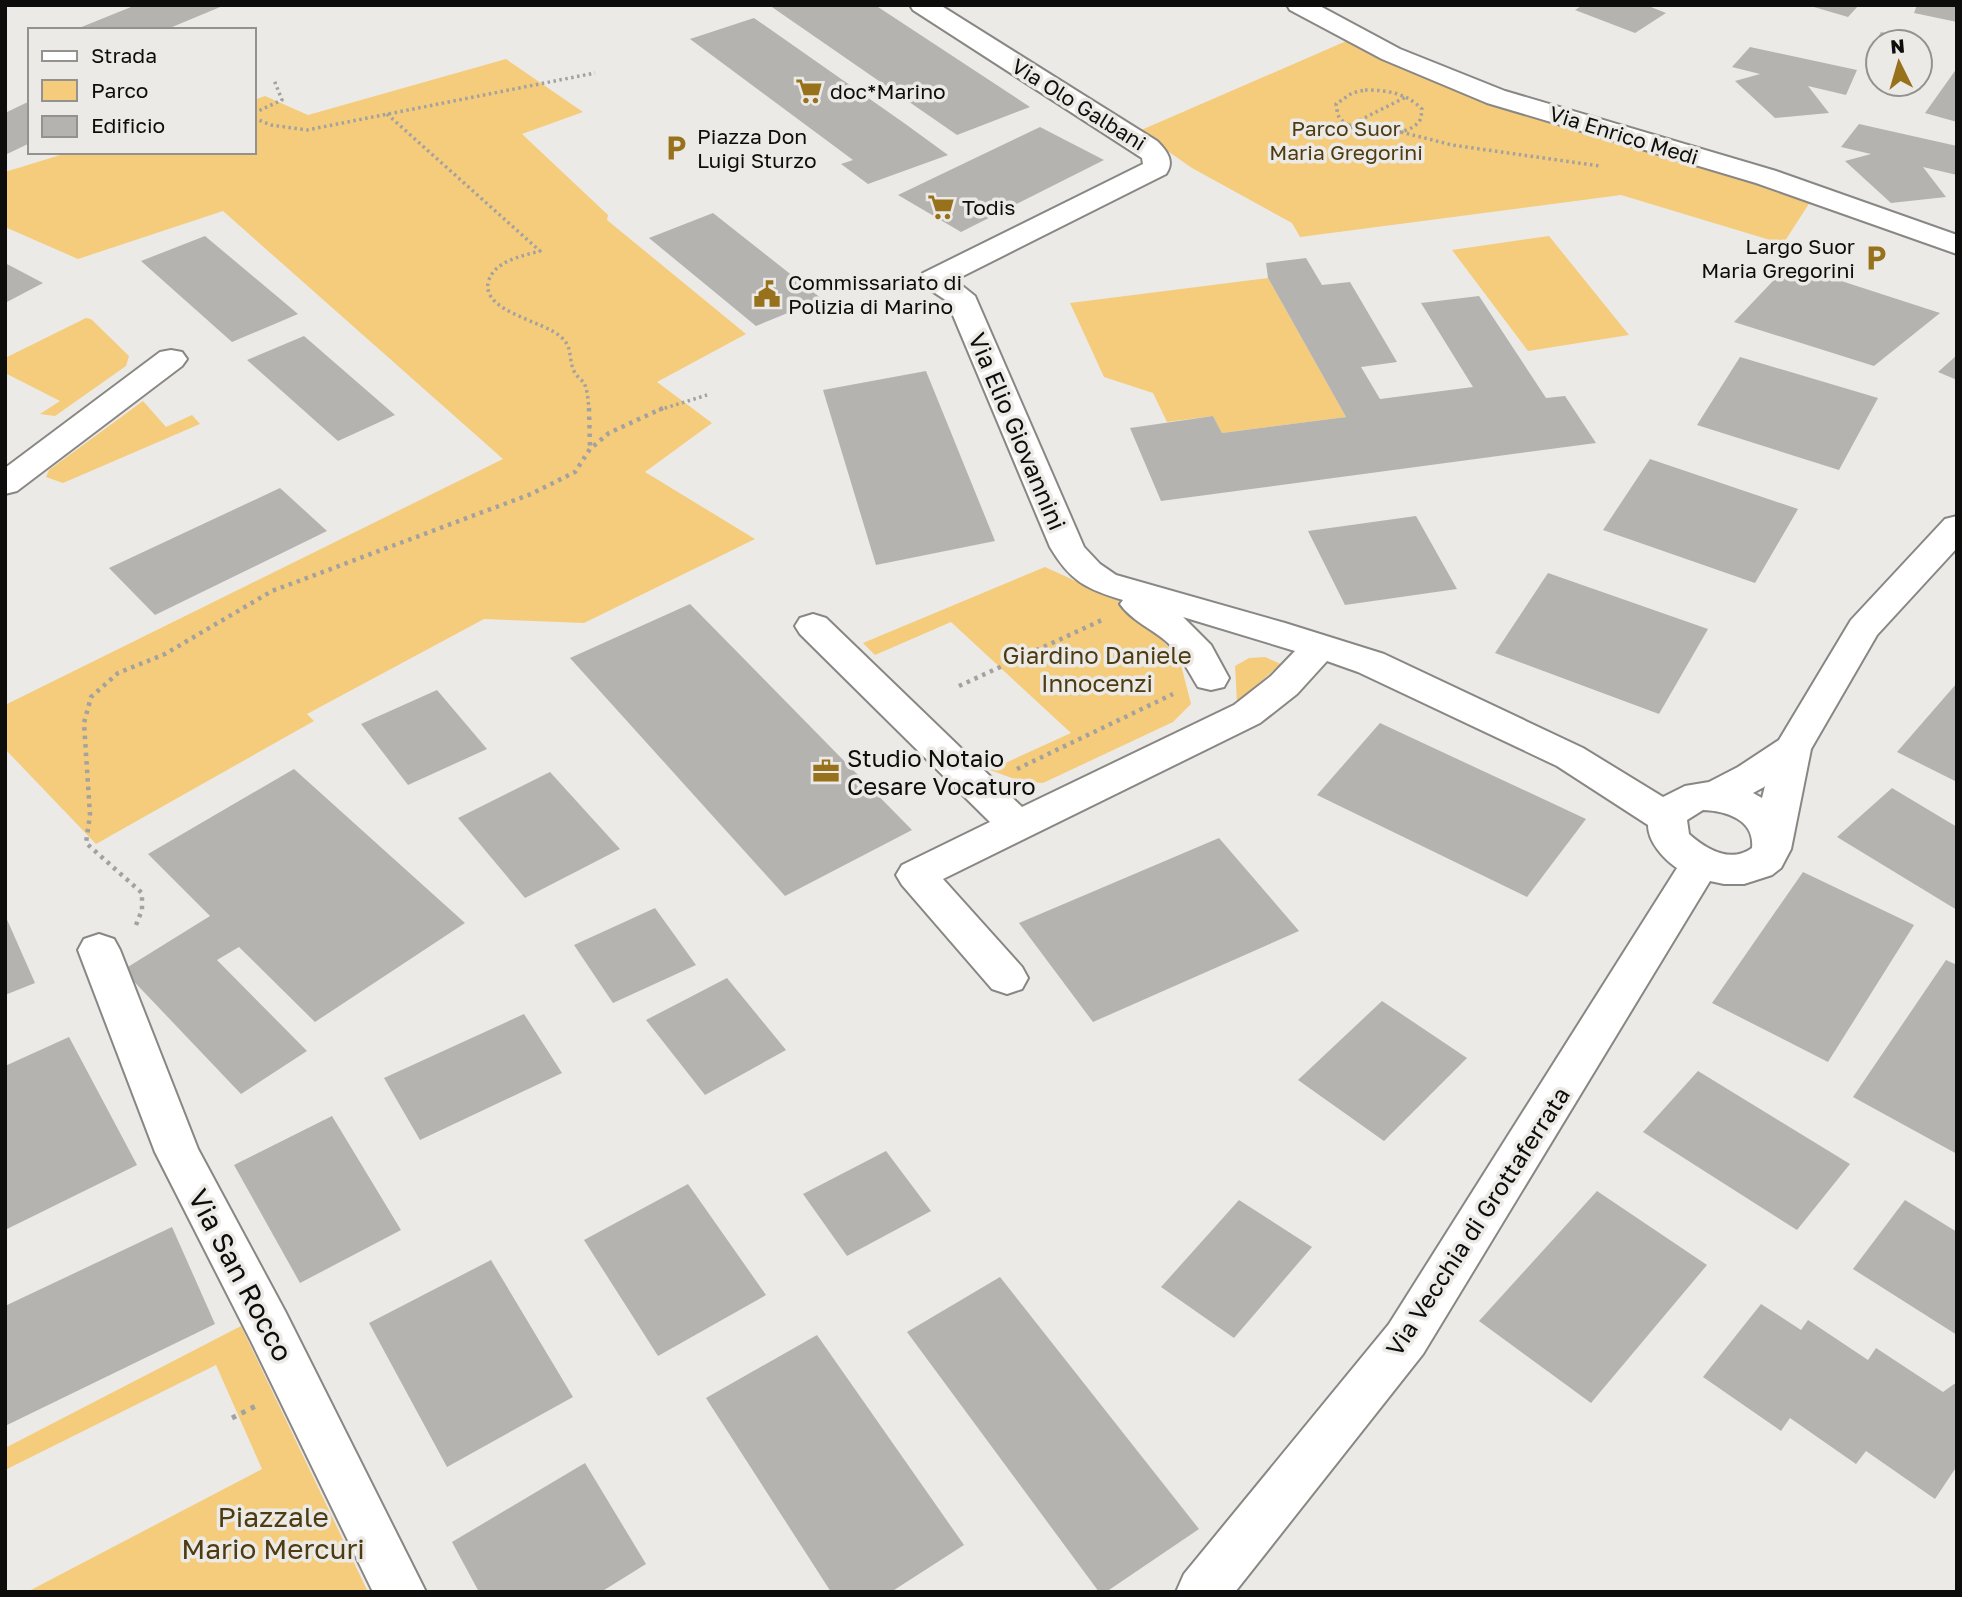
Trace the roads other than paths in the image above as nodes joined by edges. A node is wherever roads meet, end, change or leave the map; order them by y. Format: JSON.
{"nodes":[{"id":1,"x":922,"y":5,"type":"edge"},
{"id":2,"x":1299,"y":5,"type":"edge"},
{"id":3,"x":1957,"y":245,"type":"edge"},
{"id":4,"x":934,"y":279,"type":"joint"},
{"id":5,"x":171,"y":359,"type":"dead end"},
{"id":6,"x":5,"y":484,"type":"edge"},
{"id":7,"x":1957,"y":527,"type":"edge"},
{"id":8,"x":1104,"y":583,"type":"junction"},
{"id":9,"x":813,"y":626,"type":"dead end"},
{"id":10,"x":1272,"y":631,"type":"junction"},
{"id":11,"x":1320,"y":646,"type":"junction"},
{"id":12,"x":1211,"y":678,"type":"junction"},
{"id":13,"x":1212,"y":733,"type":"junction"},
{"id":14,"x":1792,"y":750,"type":"junction"},
{"id":15,"x":1694,"y":804,"type":"junction"},
{"id":16,"x":1017,"y":825,"type":"junction"},
{"id":17,"x":1773,"y":839,"type":"junction"},
{"id":18,"x":1700,"y":864,"type":"junction"},
{"id":19,"x":99,"y":950,"type":"road end"},
{"id":20,"x":1007,"y":978,"type":"dead end"},
{"id":21,"x":400,"y":1592,"type":"edge"},
{"id":22,"x":1202,"y":1592,"type":"edge"}],
"edges":[{"from":1,"to":4,"type":"street","name":"Via Olo Galbani"},
{"from":2,"to":3,"type":"street","name":"Via Enrico Medi"},
{"from":4,"to":8,"type":"street","name":"Via Elio Giovannini"},
{"from":5,"to":6,"type":"street"},
{"from":7,"to":14,"type":"street"},
{"from":8,"to":10,"type":"street","name":"Via Elio Giovannini"},
{"from":8,"to":12,"type":"street","name":"Via Elio Giovannini"},
{"from":9,"to":16,"type":"street"},
{"from":10,"to":11,"type":"street","name":"Via Elio Giovannini"},
{"from":10,"to":12,"type":"street"},
{"from":11,"to":13,"type":"street"},
{"from":11,"to":15,"type":"street","name":"Via Elio Giovannini"},
{"from":12,"to":13,"type":"street"},
{"from":13,"to":16,"type":"street"},
{"from":14,"to":15,"type":"street"},
{"from":14,"to":17,"type":"street"},
{"from":15,"to":17,"type":"street"},
{"from":15,"to":18,"type":"street"},
{"from":16,"to":20,"type":"street"},
{"from":17,"to":18,"type":"street"},
{"from":18,"to":22,"type":"street","name":"Via Vecchia di Grottaferrata"},
{"from":19,"to":21,"type":"street","name":"Via San Rocco"}]}
